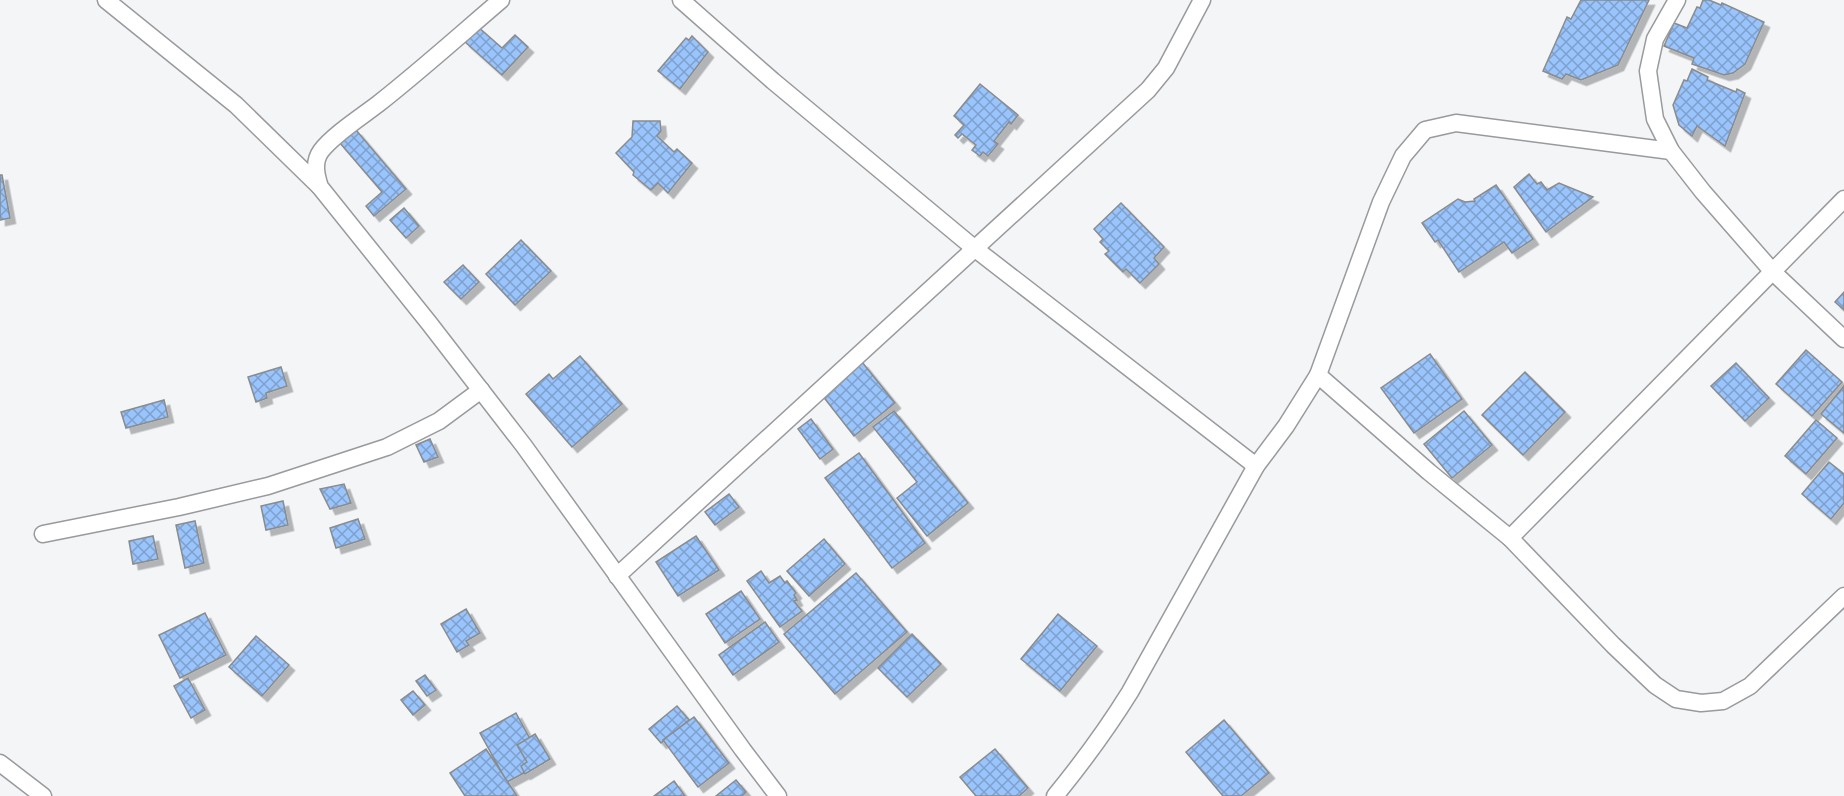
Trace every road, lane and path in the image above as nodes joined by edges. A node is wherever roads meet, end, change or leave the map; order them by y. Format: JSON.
{"nodes":[{"id":1,"x":106,"y":0,"type":"edge"},
{"id":2,"x":501,"y":0,"type":"edge"},
{"id":3,"x":681,"y":0,"type":"edge"},
{"id":4,"x":1202,"y":0,"type":"edge"},
{"id":5,"x":1677,"y":0,"type":"edge"},
{"id":6,"x":1671,"y":151,"type":"junction"},
{"id":7,"x":320,"y":187,"type":"junction"},
{"id":8,"x":1844,"y":200,"type":"edge"},
{"id":9,"x":974,"y":248,"type":"junction"},
{"id":10,"x":1773,"y":272,"type":"junction"},
{"id":11,"x":1844,"y":339,"type":"edge"},
{"id":12,"x":1318,"y":375,"type":"junction"},
{"id":13,"x":481,"y":390,"type":"junction"},
{"id":14,"x":1256,"y":466,"type":"junction"},
{"id":15,"x":43,"y":534,"type":"dead end"},
{"id":16,"x":1510,"y":538,"type":"junction"},
{"id":17,"x":617,"y":576,"type":"junction"},
{"id":18,"x":1844,"y":596,"type":"edge"},
{"id":19,"x":0,"y":763,"type":"edge"},
{"id":20,"x":44,"y":796,"type":"edge"},
{"id":21,"x":778,"y":796,"type":"edge"},
{"id":22,"x":1055,"y":796,"type":"edge"}],
"edges":[{"from":1,"to":7,"type":"street"},
{"from":2,"to":7,"type":"street"},
{"from":3,"to":9,"type":"street"},
{"from":4,"to":9,"type":"street"},
{"from":5,"to":6,"type":"street"},
{"from":6,"to":10,"type":"street"},
{"from":6,"to":12,"type":"street"},
{"from":7,"to":13,"type":"street"},
{"from":8,"to":10,"type":"street"},
{"from":9,"to":14,"type":"street"},
{"from":9,"to":17,"type":"street"},
{"from":10,"to":11,"type":"street"},
{"from":10,"to":16,"type":"street"},
{"from":12,"to":14,"type":"street"},
{"from":12,"to":16,"type":"street"},
{"from":13,"to":15,"type":"street"},
{"from":13,"to":17,"type":"street"},
{"from":14,"to":22,"type":"street"},
{"from":16,"to":18,"type":"street"},
{"from":17,"to":21,"type":"street"},
{"from":19,"to":20,"type":"street"}]}
